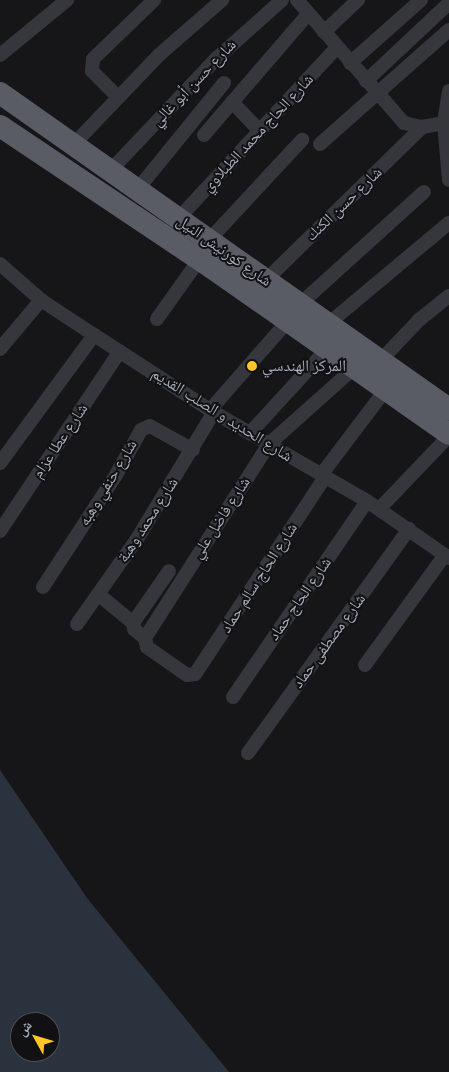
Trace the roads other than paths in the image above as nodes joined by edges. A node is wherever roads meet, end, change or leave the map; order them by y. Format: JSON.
{"nodes":[{"id":1,"x":67,"y":0,"type":"edge"},
{"id":2,"x":154,"y":0,"type":"edge"},
{"id":3,"x":222,"y":0,"type":"edge"},
{"id":4,"x":282,"y":0,"type":"edge"},
{"id":5,"x":297,"y":0,"type":"edge"},
{"id":6,"x":358,"y":0,"type":"edge"},
{"id":7,"x":421,"y":0,"type":"edge"},
{"id":8,"x":449,"y":3,"type":"edge"},
{"id":9,"x":308,"y":14,"type":"junction"},
{"id":10,"x":449,"y":30,"type":"edge"},
{"id":11,"x":324,"y":32,"type":"junction"},
{"id":12,"x":337,"y":47,"type":"junction"},
{"id":13,"x":0,"y":55,"type":"edge"},
{"id":14,"x":350,"y":63,"type":"junction"},
{"id":15,"x":366,"y":81,"type":"junction"},
{"id":16,"x":224,"y":83,"type":"dead end"},
{"id":17,"x":449,"y":91,"type":"edge"},
{"id":18,"x":375,"y":92,"type":"junction"},
{"id":19,"x":0,"y":93,"type":"edge"},
{"id":20,"x":118,"y":97,"type":"junction"},
{"id":21,"x":232,"y":102,"type":"junction"},
{"id":22,"x":447,"y":122,"type":"edge"},
{"id":23,"x":0,"y":126,"type":"edge"},
{"id":24,"x":422,"y":128,"type":"junction"},
{"id":25,"x":260,"y":131,"type":"junction"},
{"id":26,"x":204,"y":135,"type":"dead end"},
{"id":27,"x":302,"y":140,"type":"dead end"},
{"id":28,"x":320,"y":144,"type":"dead end"},
{"id":29,"x":73,"y":145,"type":"junction"},
{"id":30,"x":110,"y":171,"type":"junction"},
{"id":31,"x":449,"y":180,"type":"edge"},
{"id":32,"x":137,"y":190,"type":"junction"},
{"id":33,"x":424,"y":192,"type":"dead end"},
{"id":34,"x":178,"y":219,"type":"junction"},
{"id":35,"x":449,"y":223,"type":"edge"},
{"id":36,"x":211,"y":255,"type":"junction"},
{"id":37,"x":0,"y":264,"type":"edge"},
{"id":38,"x":266,"y":280,"type":"junction"},
{"id":39,"x":449,"y":296,"type":"edge"},
{"id":40,"x":41,"y":300,"type":"junction"},
{"id":41,"x":294,"y":312,"type":"junction"},
{"id":42,"x":157,"y":319,"type":"dead end"},
{"id":43,"x":328,"y":324,"type":"junction"},
{"id":44,"x":94,"y":335,"type":"junction"},
{"id":45,"x":328,"y":348,"type":"junction"},
{"id":46,"x":0,"y":349,"type":"edge"},
{"id":47,"x":120,"y":351,"type":"junction"},
{"id":48,"x":380,"y":361,"type":"junction"},
{"id":49,"x":355,"y":367,"type":"junction"},
{"id":50,"x":386,"y":389,"type":"junction"},
{"id":51,"x":449,"y":409,"type":"edge"},
{"id":52,"x":212,"y":411,"type":"junction"},
{"id":53,"x":250,"y":433,"type":"junction"},
{"id":54,"x":449,"y":435,"type":"edge"},
{"id":55,"x":269,"y":444,"type":"junction"},
{"id":56,"x":193,"y":450,"type":"junction"},
{"id":57,"x":0,"y":463,"type":"edge"},
{"id":58,"x":323,"y":476,"type":"junction"},
{"id":59,"x":368,"y":502,"type":"junction"},
{"id":60,"x":380,"y":509,"type":"junction"},
{"id":61,"x":409,"y":529,"type":"junction"},
{"id":62,"x":0,"y":531,"type":"edge"},
{"id":63,"x":447,"y":556,"type":"edge"},
{"id":64,"x":168,"y":572,"type":"dead end"},
{"id":65,"x":43,"y":586,"type":"dead end"},
{"id":66,"x":98,"y":594,"type":"junction"},
{"id":67,"x":133,"y":623,"type":"junction"},
{"id":68,"x":77,"y":624,"type":"dead end"},
{"id":69,"x":145,"y":638,"type":"junction"},
{"id":70,"x":365,"y":665,"type":"dead end"},
{"id":71,"x":233,"y":697,"type":"dead end"},
{"id":72,"x":248,"y":753,"type":"dead end"}],
"edges":[{"from":1,"to":13,"type":"street"},
{"from":2,"to":20,"type":"street"},
{"from":3,"to":20,"type":"street"},
{"from":4,"to":30,"type":"street","name":"شارع حسن أبو غالي"},
{"from":5,"to":9,"type":"street"},
{"from":6,"to":11,"type":"street"},
{"from":7,"to":14,"type":"street"},
{"from":8,"to":15,"type":"street"},
{"from":9,"to":11,"type":"street"},
{"from":9,"to":21,"type":"street"},
{"from":10,"to":18,"type":"street"},
{"from":11,"to":12,"type":"street"},
{"from":12,"to":14,"type":"street"},
{"from":12,"to":25,"type":"street","name":"شارع الحاج محمد الطبلاوي"},
{"from":14,"to":15,"type":"street"},
{"from":15,"to":18,"type":"street"},
{"from":16,"to":32,"type":"street"},
{"from":17,"to":22,"type":"street"},
{"from":18,"to":24,"type":"street"},
{"from":18,"to":28,"type":"street"},
{"from":19,"to":29,"type":"highway","name":"شارع كورنيش النيل"},
{"from":20,"to":29,"type":"street"},
{"from":21,"to":25,"type":"street"},
{"from":21,"to":26,"type":"street"},
{"from":22,"to":24,"type":"street"},
{"from":22,"to":31,"type":"street"},
{"from":23,"to":36,"type":"highway","name":"شارع كورنيش النيل"},
{"from":24,"to":38,"type":"street","name":"شارع حسن الكنك"},
{"from":25,"to":34,"type":"street","name":"شارع الحاج محمد الطبلاوي"},
{"from":27,"to":36,"type":"street"},
{"from":29,"to":30,"type":"highway","name":"شارع كورنيش النيل"},
{"from":30,"to":32,"type":"highway","name":"شارع كورنيش النيل"},
{"from":32,"to":34,"type":"highway","name":"شارع كورنيش النيل"},
{"from":33,"to":41,"type":"street","name":"شارع محمد وهبة"},
{"from":34,"to":36,"type":"highway","name":"شارع كورنيش النيل"},
{"from":35,"to":43,"type":"street"},
{"from":36,"to":38,"type":"highway","name":"شارع كورنيش النيل"},
{"from":36,"to":41,"type":"highway","name":"شارع كورنيش النيل"},
{"from":36,"to":42,"type":"street"},
{"from":37,"to":40,"type":"street","name":"شارع الحديد و الصلب القديم"},
{"from":38,"to":41,"type":"highway","name":"شارع كورنيش النيل"},
{"from":39,"to":48,"type":"street"},
{"from":40,"to":44,"type":"street","name":"شارع الحديد و الصلب القديم"},
{"from":40,"to":46,"type":"street"},
{"from":41,"to":43,"type":"highway","name":"شارع كورنيش النيل"},
{"from":41,"to":45,"type":"highway","name":"شارع كورنيش النيل"},
{"from":41,"to":52,"type":"street","name":"شارع محمد وهبة"},
{"from":43,"to":48,"type":"highway","name":"شارع كورنيش النيل"},
{"from":44,"to":47,"type":"street","name":"شارع الحديد و الصلب القديم"},
{"from":44,"to":57,"type":"street"},
{"from":45,"to":49,"type":"highway","name":"شارع كورنيش النيل"},
{"from":45,"to":53,"type":"street"},
{"from":47,"to":52,"type":"street","name":"شارع الحديد و الصلب القديم"},
{"from":47,"to":62,"type":"street","name":"شارع عطا عزام"},
{"from":48,"to":51,"type":"highway","name":"شارع كورنيش النيل"},
{"from":49,"to":50,"type":"highway","name":"شارع كورنيش النيل"},
{"from":49,"to":55,"type":"street","name":"شارع فاضل علي"},
{"from":50,"to":54,"type":"highway","name":"شارع كورنيش النيل"},
{"from":50,"to":58,"type":"street","name":"شارع الحاج سالم حماد"},
{"from":52,"to":53,"type":"street","name":"شارع الحديد و الصلب القديم"},
{"from":52,"to":56,"type":"street","name":"شارع محمد وهبة"},
{"from":53,"to":55,"type":"street","name":"شارع الحديد و الصلب القديم"},
{"from":54,"to":60,"type":"street"},
{"from":55,"to":58,"type":"street","name":"شارع الحديد و الصلب القديم"},
{"from":55,"to":69,"type":"street","name":"شارع فاضل علي"},
{"from":56,"to":65,"type":"street","name":"شارع حنفي وهبه"},
{"from":56,"to":66,"type":"street","name":"شارع محمد وهبة"},
{"from":58,"to":59,"type":"street","name":"شارع الحديد و الصلب القديم"},
{"from":58,"to":69,"type":"street","name":"شارع الحاج سالم حماد"},
{"from":59,"to":60,"type":"street","name":"شارع الحديد و الصلب القديم"},
{"from":59,"to":71,"type":"street","name":"شارع الحاج حماد"},
{"from":60,"to":61,"type":"street","name":"شارع الحديد و الصلب القديم"},
{"from":61,"to":63,"type":"street","name":"شارع الحديد و الصلب القديم"},
{"from":61,"to":72,"type":"street","name":"شارع مصطفى حماد"},
{"from":63,"to":70,"type":"street"},
{"from":64,"to":67,"type":"street"},
{"from":66,"to":67,"type":"street"},
{"from":66,"to":68,"type":"street","name":"شارع محمد وهبة"},
{"from":67,"to":69,"type":"street"}]}
